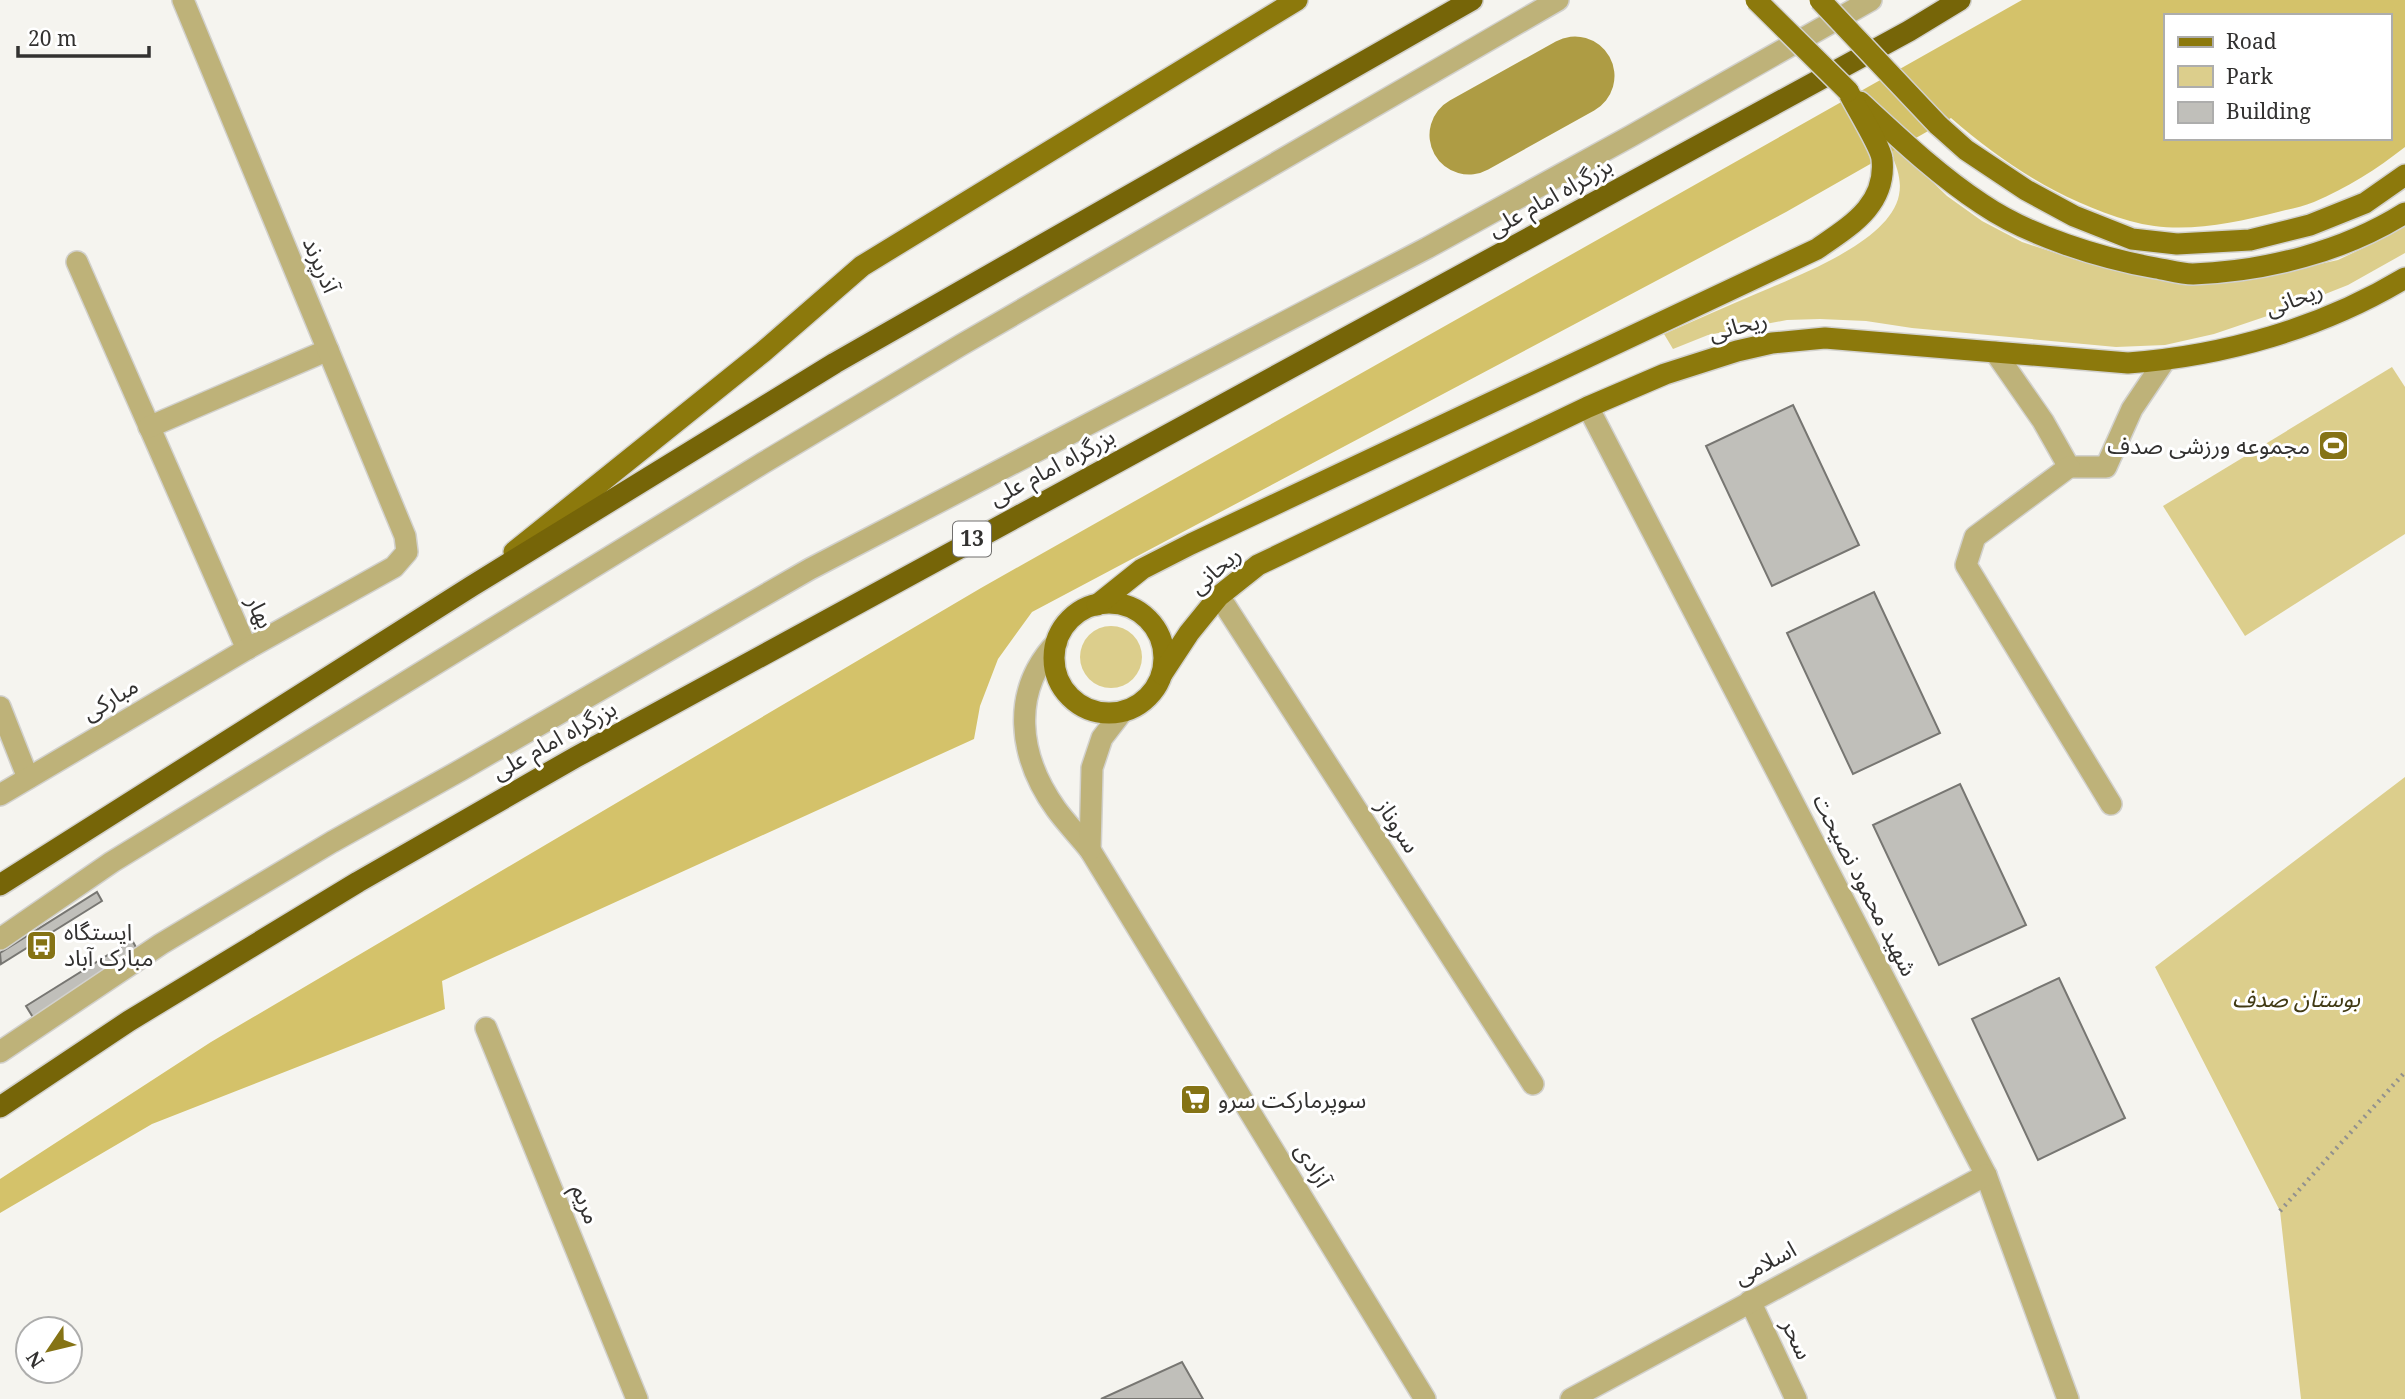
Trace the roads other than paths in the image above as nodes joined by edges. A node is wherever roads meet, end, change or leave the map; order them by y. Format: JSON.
{"nodes":[{"id":1,"x":183,"y":0,"type":"edge"},
{"id":2,"x":1297,"y":0,"type":"edge"},
{"id":3,"x":1472,"y":0,"type":"edge"},
{"id":4,"x":1558,"y":0,"type":"edge"},
{"id":5,"x":1756,"y":0,"type":"edge"},
{"id":6,"x":1820,"y":0,"type":"edge"},
{"id":7,"x":1871,"y":0,"type":"edge"},
{"id":8,"x":1960,"y":0,"type":"edge"},
{"id":9,"x":1848,"y":91,"type":"junction"},
{"id":10,"x":2405,"y":175,"type":"edge"},
{"id":11,"x":2405,"y":213,"type":"edge"},
{"id":12,"x":77,"y":262,"type":"dead end"},
{"id":13,"x":2405,"y":278,"type":"edge"},
{"id":14,"x":328,"y":350,"type":"junction"},
{"id":15,"x":1996,"y":352,"type":"junction"},
{"id":16,"x":2165,"y":360,"type":"junction"},
{"id":17,"x":1588,"y":407,"type":"junction"},
{"id":18,"x":149,"y":427,"type":"junction"},
{"id":19,"x":2069,"y":467,"type":"junction"},
{"id":20,"x":407,"y":551,"type":"joint"},
{"id":21,"x":472,"y":586,"type":"junction"},
{"id":22,"x":1219,"y":596,"type":"junction"},
{"id":23,"x":1097,"y":605,"type":"junction"},
{"id":24,"x":1057,"y":642,"type":"junction"},
{"id":25,"x":247,"y":649,"type":"junction"},
{"id":26,"x":1161,"y":674,"type":"junction"},
{"id":27,"x":0,"y":706,"type":"edge"},
{"id":28,"x":1122,"y":712,"type":"junction"},
{"id":29,"x":28,"y":778,"type":"junction"},
{"id":30,"x":0,"y":794,"type":"edge"},
{"id":31,"x":2111,"y":804,"type":"dead end"},
{"id":32,"x":1090,"y":850,"type":"junction"},
{"id":33,"x":0,"y":885,"type":"edge"},
{"id":34,"x":0,"y":939,"type":"edge"},
{"id":35,"x":486,"y":1028,"type":"dead end"},
{"id":36,"x":0,"y":1052,"type":"edge"},
{"id":37,"x":1534,"y":1084,"type":"dead end"},
{"id":38,"x":0,"y":1107,"type":"edge"},
{"id":39,"x":1986,"y":1175,"type":"junction"},
{"id":40,"x":1750,"y":1301,"type":"junction"},
{"id":41,"x":637,"y":1399,"type":"edge"},
{"id":42,"x":1425,"y":1399,"type":"edge"},
{"id":43,"x":1570,"y":1399,"type":"edge"},
{"id":44,"x":1796,"y":1399,"type":"edge"},
{"id":45,"x":2068,"y":1399,"type":"edge"}],
"edges":[{"from":1,"to":14,"type":"street","name":"آذرپرند"},
{"from":2,"to":21,"type":"main road"},
{"from":3,"to":21,"type":"highway"},
{"from":4,"to":34,"type":"street"},
{"from":5,"to":9,"type":"main road","bridge":true},
{"from":6,"to":10,"type":"main road","bridge":true},
{"from":7,"to":36,"type":"street"},
{"from":8,"to":38,"type":"highway","name":"بزرگراه امام علی","number":"13"},
{"from":9,"to":11,"type":"main road"},
{"from":9,"to":23,"type":"main road"},
{"from":12,"to":18,"type":"street","name":"بهار"},
{"from":13,"to":16,"type":"main road","name":"ریحانی"},
{"from":14,"to":18,"type":"street"},
{"from":14,"to":20,"type":"street","name":"آذرپرند"},
{"from":15,"to":16,"type":"main road","name":"ریحانی"},
{"from":15,"to":17,"type":"main road","name":"ریحانی"},
{"from":15,"to":19,"type":"street"},
{"from":16,"to":19,"type":"street"},
{"from":17,"to":22,"type":"main road","name":"ریحانی"},
{"from":17,"to":39,"type":"street","name":"شهید محمود نصیحت"},
{"from":18,"to":25,"type":"street","name":"بهار"},
{"from":19,"to":31,"type":"street"},
{"from":20,"to":25,"type":"street","name":"بهار"},
{"from":21,"to":33,"type":"highway"},
{"from":22,"to":26,"type":"main road","name":"ریحانی"},
{"from":22,"to":37,"type":"street","name":"سروناز"},
{"from":23,"to":24,"type":"main road"},
{"from":23,"to":26,"type":"main road"},
{"from":24,"to":28,"type":"main road"},
{"from":24,"to":32,"type":"street","name":"آزادی"},
{"from":25,"to":29,"type":"street","name":"مبارکی"},
{"from":26,"to":28,"type":"main road"},
{"from":27,"to":29,"type":"street"},
{"from":28,"to":32,"type":"street"},
{"from":29,"to":30,"type":"street","name":"مبارکی"},
{"from":32,"to":42,"type":"street","name":"آزادی"},
{"from":35,"to":41,"type":"street","name":"مریم"},
{"from":39,"to":40,"type":"street","name":"اسلامی"},
{"from":39,"to":45,"type":"street","name":"شهید محمود نصیحت"},
{"from":40,"to":43,"type":"street","name":"اسلامی"},
{"from":40,"to":44,"type":"street","name":"سحر"}]}
